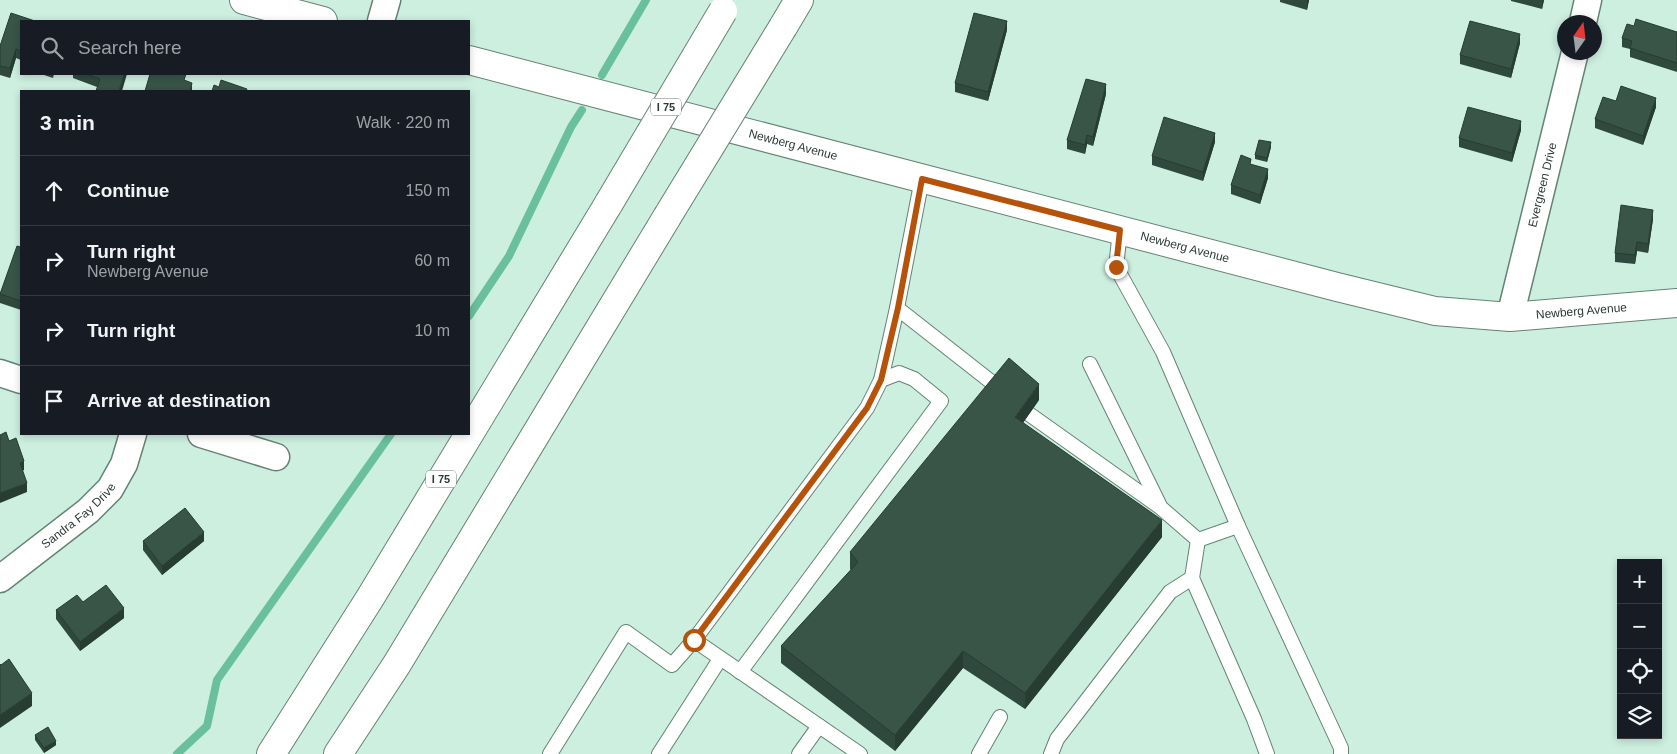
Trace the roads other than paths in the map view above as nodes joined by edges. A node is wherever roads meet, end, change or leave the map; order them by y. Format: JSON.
{"nodes":[{"id":1,"x":244,"y":0,"type":"edge"},
{"id":2,"x":387,"y":0,"type":"edge"},
{"id":3,"x":799,"y":0,"type":"edge"},
{"id":4,"x":1588,"y":0,"type":"edge"},
{"id":5,"x":726,"y":5,"type":"edge"},
{"id":6,"x":1584,"y":15,"type":"edge"},
{"id":7,"x":319,"y":20,"type":"edge"},
{"id":8,"x":381,"y":20,"type":"edge"},
{"id":9,"x":470,"y":60,"type":"edge"},
{"id":10,"x":1573,"y":60,"type":"edge"},
{"id":11,"x":922,"y":179,"type":"junction"},
{"id":12,"x":1120,"y":230,"type":"junction"},
{"id":13,"x":1677,"y":303,"type":"edge"},
{"id":14,"x":898,"y":308,"type":"junction"},
{"id":15,"x":1510,"y":317,"type":"junction"},
{"id":16,"x":1090,"y":364,"type":"dead end"},
{"id":17,"x":0,"y":373,"type":"edge"},
{"id":18,"x":20,"y":380,"type":"edge"},
{"id":19,"x":881,"y":380,"type":"junction"},
{"id":20,"x":999,"y":388,"type":"edge"},
{"id":21,"x":1029,"y":414,"type":"edge"},
{"id":22,"x":470,"y":432,"type":"edge"},
{"id":23,"x":133,"y":435,"type":"edge"},
{"id":24,"x":204,"y":435,"type":"edge"},
{"id":25,"x":468,"y":435,"type":"edge"},
{"id":26,"x":276,"y":456,"type":"dead end"},
{"id":27,"x":1160,"y":507,"type":"junction"},
{"id":28,"x":1238,"y":526,"type":"junction"},
{"id":29,"x":1198,"y":540,"type":"junction"},
{"id":30,"x":1192,"y":578,"type":"junction"},
{"id":31,"x":0,"y":579,"type":"edge"},
{"id":32,"x":694,"y":640,"type":"junction"},
{"id":33,"x":720,"y":659,"type":"junction"},
{"id":34,"x":740,"y":672,"type":"junction"},
{"id":35,"x":1000,"y":717,"type":"dead end"},
{"id":36,"x":819,"y":726,"type":"junction"},
{"id":37,"x":271,"y":754,"type":"edge"},
{"id":38,"x":338,"y":754,"type":"edge"},
{"id":39,"x":550,"y":754,"type":"edge"},
{"id":40,"x":659,"y":754,"type":"edge"},
{"id":41,"x":799,"y":754,"type":"edge"},
{"id":42,"x":860,"y":754,"type":"edge"},
{"id":43,"x":979,"y":754,"type":"edge"},
{"id":44,"x":1051,"y":754,"type":"edge"},
{"id":45,"x":1267,"y":754,"type":"edge"},
{"id":46,"x":1341,"y":754,"type":"edge"}],
"edges":[{"from":1,"to":7,"type":"main road"},
{"from":2,"to":8,"type":"street"},
{"from":3,"to":38,"type":"main road","bridge":true},
{"from":4,"to":6,"type":"street"},
{"from":5,"to":22,"type":"main road","number":"I 75","bridge":true},
{"from":9,"to":11,"type":"main road","name":"Newberg Avenue"},
{"from":10,"to":15,"type":"street","name":"Evergreen Drive"},
{"from":11,"to":12,"type":"main road","name":"Newberg Avenue"},
{"from":11,"to":14,"type":"lane"},
{"from":12,"to":15,"type":"main road","name":"Newberg Avenue"},
{"from":12,"to":28,"type":"lane"},
{"from":13,"to":15,"type":"main road","name":"Newberg Avenue"},
{"from":14,"to":19,"type":"lane"},
{"from":14,"to":20,"type":"lane"},
{"from":16,"to":27,"type":"lane"},
{"from":17,"to":18,"type":"street"},
{"from":19,"to":32,"type":"lane"},
{"from":19,"to":34,"type":"lane"},
{"from":21,"to":27,"type":"lane"},
{"from":23,"to":31,"type":"street","name":"Sandra Fay Drive"},
{"from":24,"to":26,"type":"street"},
{"from":25,"to":37,"type":"main road","number":"I 75","bridge":true},
{"from":27,"to":29,"type":"lane"},
{"from":28,"to":29,"type":"lane"},
{"from":28,"to":46,"type":"lane"},
{"from":29,"to":30,"type":"lane"},
{"from":30,"to":44,"type":"lane"},
{"from":30,"to":45,"type":"lane"},
{"from":32,"to":33,"type":"lane"},
{"from":32,"to":39,"type":"lane"},
{"from":33,"to":34,"type":"lane"},
{"from":33,"to":40,"type":"lane"},
{"from":34,"to":36,"type":"lane"},
{"from":35,"to":43,"type":"lane"},
{"from":36,"to":41,"type":"lane"},
{"from":36,"to":42,"type":"lane"}]}
